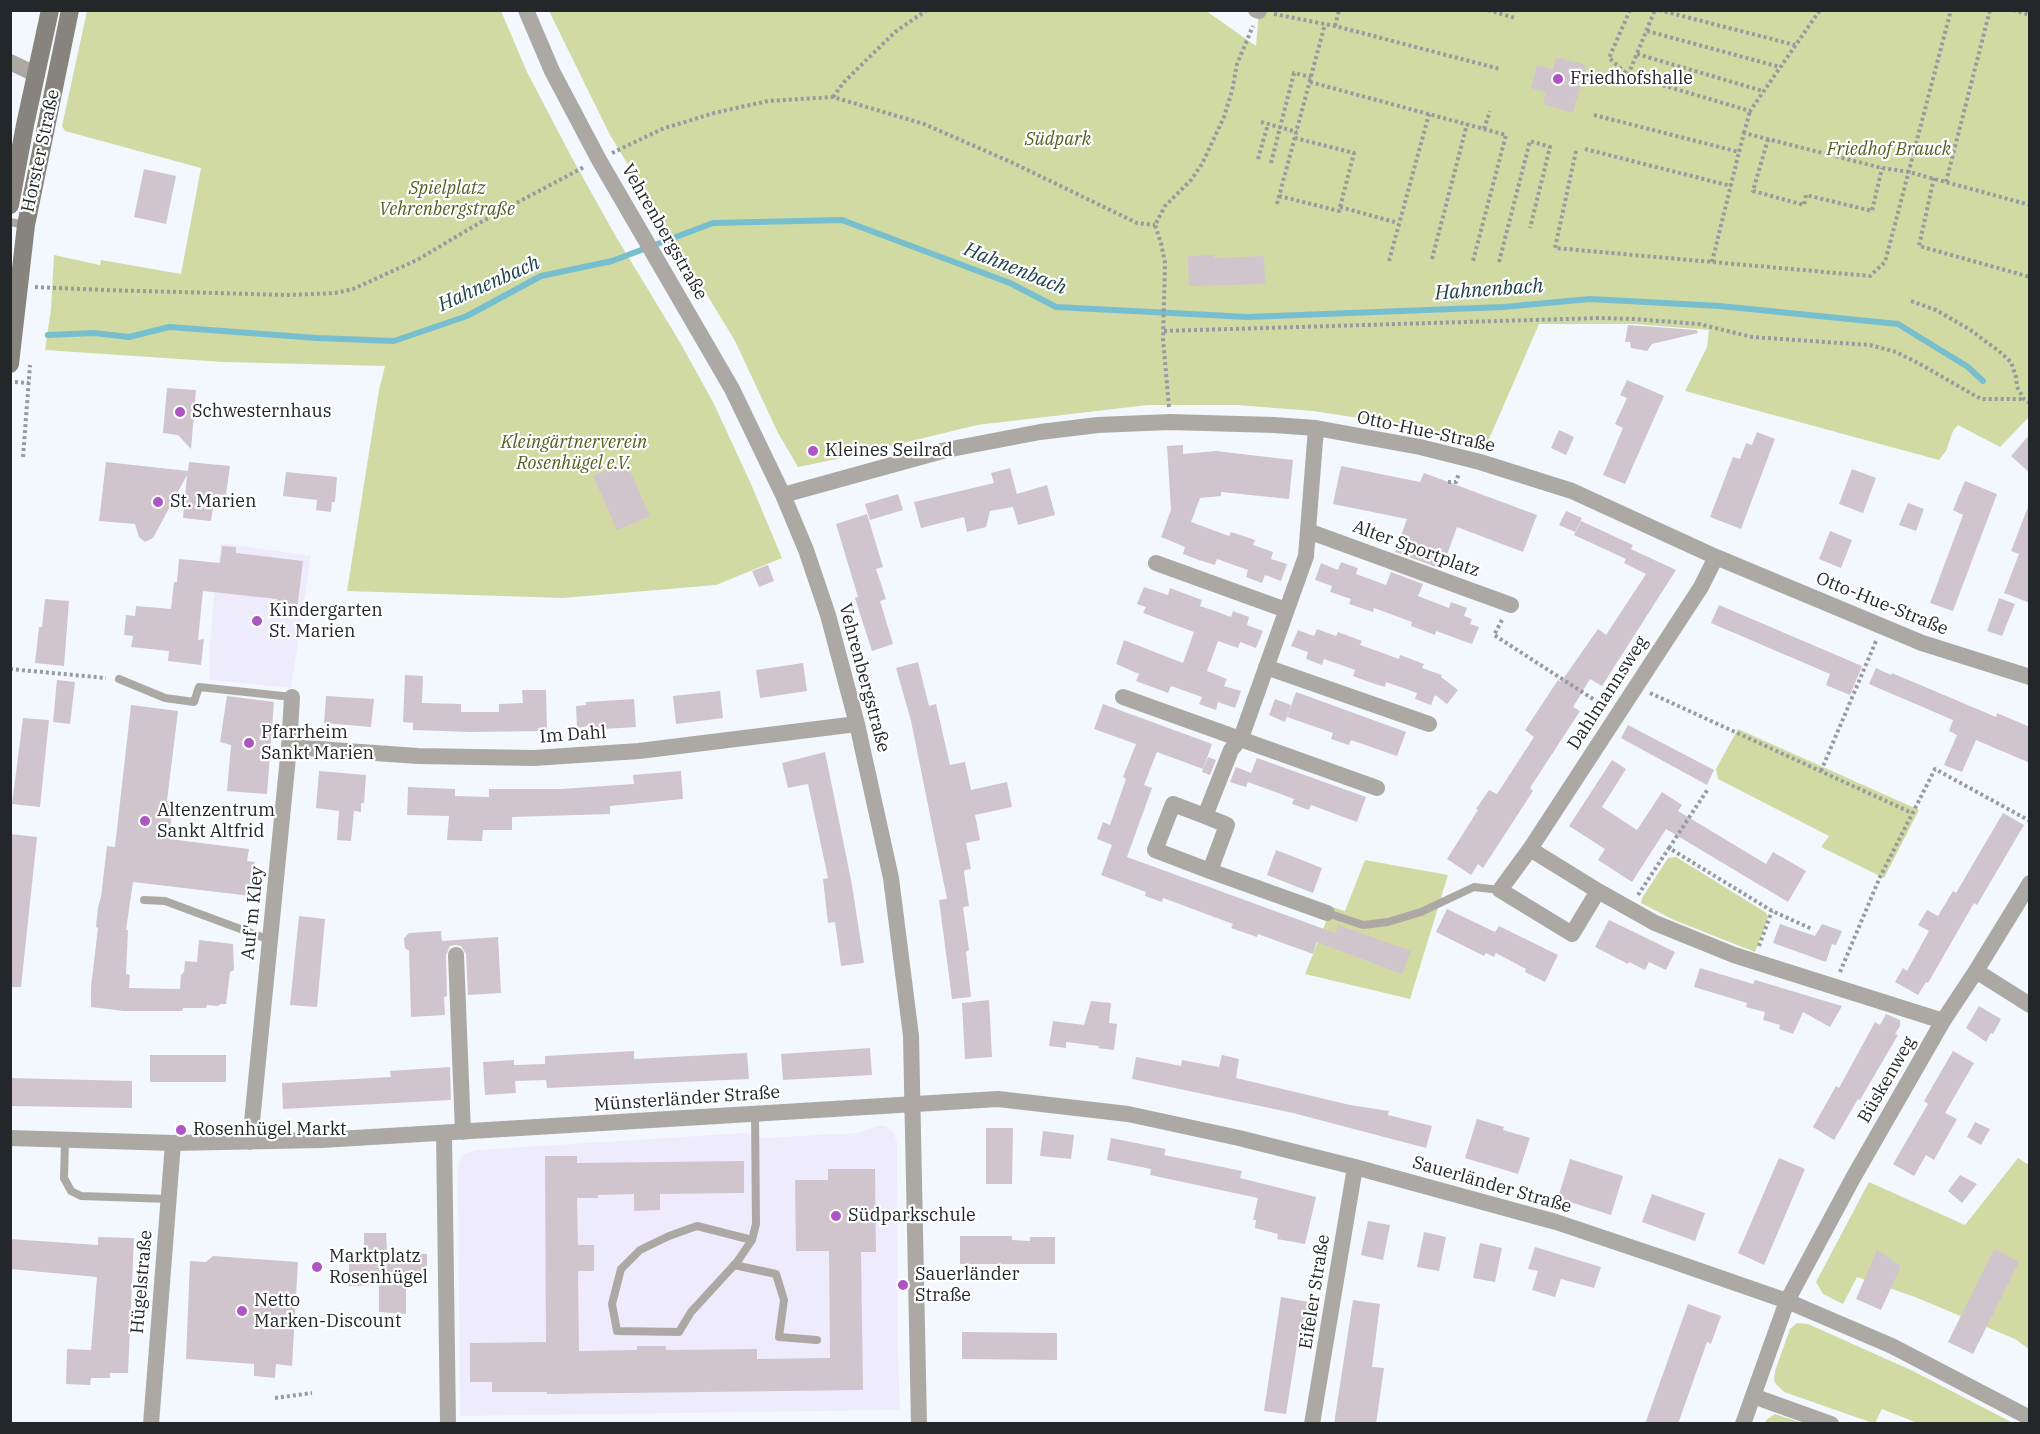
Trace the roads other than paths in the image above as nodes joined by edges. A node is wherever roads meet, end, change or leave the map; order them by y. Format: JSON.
{"nodes":[{"id":1,"x":51,"y":10,"type":"edge"},
{"id":2,"x":70,"y":10,"type":"edge"},
{"id":3,"x":526,"y":10,"type":"edge"},
{"id":4,"x":10,"y":62,"type":"edge"},
{"id":5,"x":37,"y":75,"type":"junction"},
{"id":6,"x":55,"y":80,"type":"junction"},
{"id":7,"x":10,"y":205,"type":"edge"},
{"id":8,"x":18,"y":223,"type":"edge"},
{"id":9,"x":10,"y":364,"type":"edge"},
{"id":10,"x":1316,"y":428,"type":"junction"},
{"id":11,"x":783,"y":495,"type":"junction"},
{"id":12,"x":1308,"y":531,"type":"junction"},
{"id":13,"x":1716,"y":557,"type":"junction"},
{"id":14,"x":1156,"y":563,"type":"dead end"},
{"id":15,"x":1511,"y":604,"type":"road end"},
{"id":16,"x":1286,"y":610,"type":"junction"},
{"id":17,"x":1266,"y":667,"type":"junction"},
{"id":18,"x":2030,"y":677,"type":"edge"},
{"id":19,"x":119,"y":680,"type":"road end"},
{"id":20,"x":292,"y":697,"type":"joint"},
{"id":21,"x":1123,"y":697,"type":"dead end"},
{"id":22,"x":857,"y":724,"type":"junction"},
{"id":23,"x":1429,"y":724,"type":"dead end"},
{"id":24,"x":1240,"y":738,"type":"junction"},
{"id":25,"x":289,"y":747,"type":"junction"},
{"id":26,"x":1377,"y":788,"type":"dead end"},
{"id":27,"x":1205,"y":816,"type":"junction"},
{"id":28,"x":1530,"y":849,"type":"junction"},
{"id":29,"x":1210,"y":871,"type":"junction"},
{"id":30,"x":2030,"y":883,"type":"edge"},
{"id":31,"x":1500,"y":890,"type":"junction"},
{"id":32,"x":1598,"y":891,"type":"junction"},
{"id":33,"x":144,"y":900,"type":"dead end"},
{"id":34,"x":1330,"y":914,"type":"joint"},
{"id":35,"x":270,"y":940,"type":"junction"},
{"id":36,"x":456,"y":955,"type":"dead end"},
{"id":37,"x":1976,"y":971,"type":"junction"},
{"id":38,"x":2030,"y":1005,"type":"edge"},
{"id":39,"x":1943,"y":1021,"type":"junction"},
{"id":40,"x":913,"y":1105,"type":"junction"},
{"id":41,"x":754,"y":1114,"type":"junction"},
{"id":42,"x":463,"y":1132,"type":"junction"},
{"id":43,"x":444,"y":1133,"type":"junction"},
{"id":44,"x":10,"y":1138,"type":"edge"},
{"id":45,"x":65,"y":1140,"type":"junction"},
{"id":46,"x":250,"y":1142,"type":"junction"},
{"id":47,"x":173,"y":1143,"type":"junction"},
{"id":48,"x":1355,"y":1167,"type":"junction"},
{"id":49,"x":168,"y":1199,"type":"junction"},
{"id":50,"x":752,"y":1240,"type":"junction"},
{"id":51,"x":734,"y":1265,"type":"junction"},
{"id":52,"x":1786,"y":1302,"type":"junction"},
{"id":53,"x":817,"y":1340,"type":"dead end"},
{"id":54,"x":1753,"y":1396,"type":"junction"},
{"id":55,"x":2030,"y":1418,"type":"edge"},
{"id":56,"x":151,"y":1424,"type":"edge"},
{"id":57,"x":448,"y":1424,"type":"edge"},
{"id":58,"x":919,"y":1424,"type":"edge"},
{"id":59,"x":1312,"y":1424,"type":"edge"},
{"id":60,"x":1743,"y":1424,"type":"edge"},
{"id":61,"x":1831,"y":1424,"type":"edge"}],
"edges":[{"from":1,"to":5,"type":"main road","name":"Horster Straße"},
{"from":2,"to":6,"type":"main road","name":"Horster Straße"},
{"from":3,"to":11,"type":"street","name":"Vehrenbergstraße"},
{"from":4,"to":5,"type":"street"},
{"from":5,"to":6,"type":"lane"},
{"from":5,"to":7,"type":"main road","name":"Horster Straße"},
{"from":6,"to":8,"type":"main road","name":"Horster Straße"},
{"from":8,"to":9,"type":"main road","name":"Horster Straße"},
{"from":10,"to":11,"type":"street","name":"Otto-Hue-Straße"},
{"from":10,"to":12,"type":"street"},
{"from":10,"to":13,"type":"street","name":"Otto-Hue-Straße"},
{"from":11,"to":22,"type":"street","name":"Vehrenbergstraße"},
{"from":12,"to":15,"type":"street","name":"Alter Sportplatz"},
{"from":12,"to":16,"type":"street"},
{"from":13,"to":18,"type":"street","name":"Otto-Hue-Straße"},
{"from":13,"to":28,"type":"street","name":"Dahlmannsweg"},
{"from":14,"to":16,"type":"street"},
{"from":16,"to":17,"type":"street"},
{"from":17,"to":23,"type":"street"},
{"from":17,"to":24,"type":"street"},
{"from":19,"to":20,"type":"lane","name":"Auf'm Kley"},
{"from":20,"to":25,"type":"street","name":"Auf'm Kley"},
{"from":21,"to":24,"type":"street"},
{"from":22,"to":25,"type":"street","name":"Im Dahl"},
{"from":22,"to":40,"type":"street","name":"Vehrenbergstraße"},
{"from":24,"to":26,"type":"street"},
{"from":24,"to":27,"type":"street"},
{"from":25,"to":35,"type":"street","name":"Auf'm Kley"},
{"from":27,"to":29,"type":"street"},
{"from":27,"to":29,"type":"street"},
{"from":28,"to":31,"type":"street","name":"Dahlmannsweg"},
{"from":28,"to":32,"type":"street"},
{"from":29,"to":34,"type":"street"},
{"from":30,"to":37,"type":"street","name":"Büskenweg"},
{"from":31,"to":32,"type":"street"},
{"from":31,"to":34,"type":"lane"},
{"from":32,"to":39,"type":"street"},
{"from":33,"to":35,"type":"lane"},
{"from":35,"to":46,"type":"street","name":"Auf'm Kley"},
{"from":36,"to":42,"type":"street"},
{"from":37,"to":38,"type":"street"},
{"from":37,"to":39,"type":"street","name":"Büskenweg"},
{"from":39,"to":52,"type":"street","name":"Büskenweg"},
{"from":40,"to":41,"type":"street","name":"Münsterländer Straße"},
{"from":40,"to":48,"type":"street","name":"Sauerländer Straße"},
{"from":40,"to":58,"type":"street","name":"Vehrenbergstraße"},
{"from":41,"to":42,"type":"street","name":"Münsterländer Straße"},
{"from":41,"to":50,"type":"lane"},
{"from":42,"to":43,"type":"street","name":"Münsterländer Straße"},
{"from":43,"to":46,"type":"street","name":"Münsterländer Straße"},
{"from":43,"to":57,"type":"street"},
{"from":44,"to":45,"type":"street","name":"Münsterländer Straße"},
{"from":45,"to":47,"type":"street","name":"Münsterländer Straße"},
{"from":45,"to":49,"type":"lane"},
{"from":46,"to":47,"type":"street","name":"Münsterländer Straße"},
{"from":47,"to":49,"type":"street","name":"Hügelstraße"},
{"from":48,"to":52,"type":"street","name":"Sauerländer Straße"},
{"from":48,"to":59,"type":"street","name":"Eifeler Straße"},
{"from":49,"to":56,"type":"street","name":"Hügelstraße"},
{"from":50,"to":51,"type":"lane"},
{"from":50,"to":51,"type":"lane"},
{"from":51,"to":53,"type":"lane"},
{"from":52,"to":54,"type":"street","name":"Büskenweg"},
{"from":52,"to":55,"type":"street","name":"Sauerländer Straße"},
{"from":54,"to":60,"type":"street","name":"Büskenweg"},
{"from":54,"to":61,"type":"street"}]}
